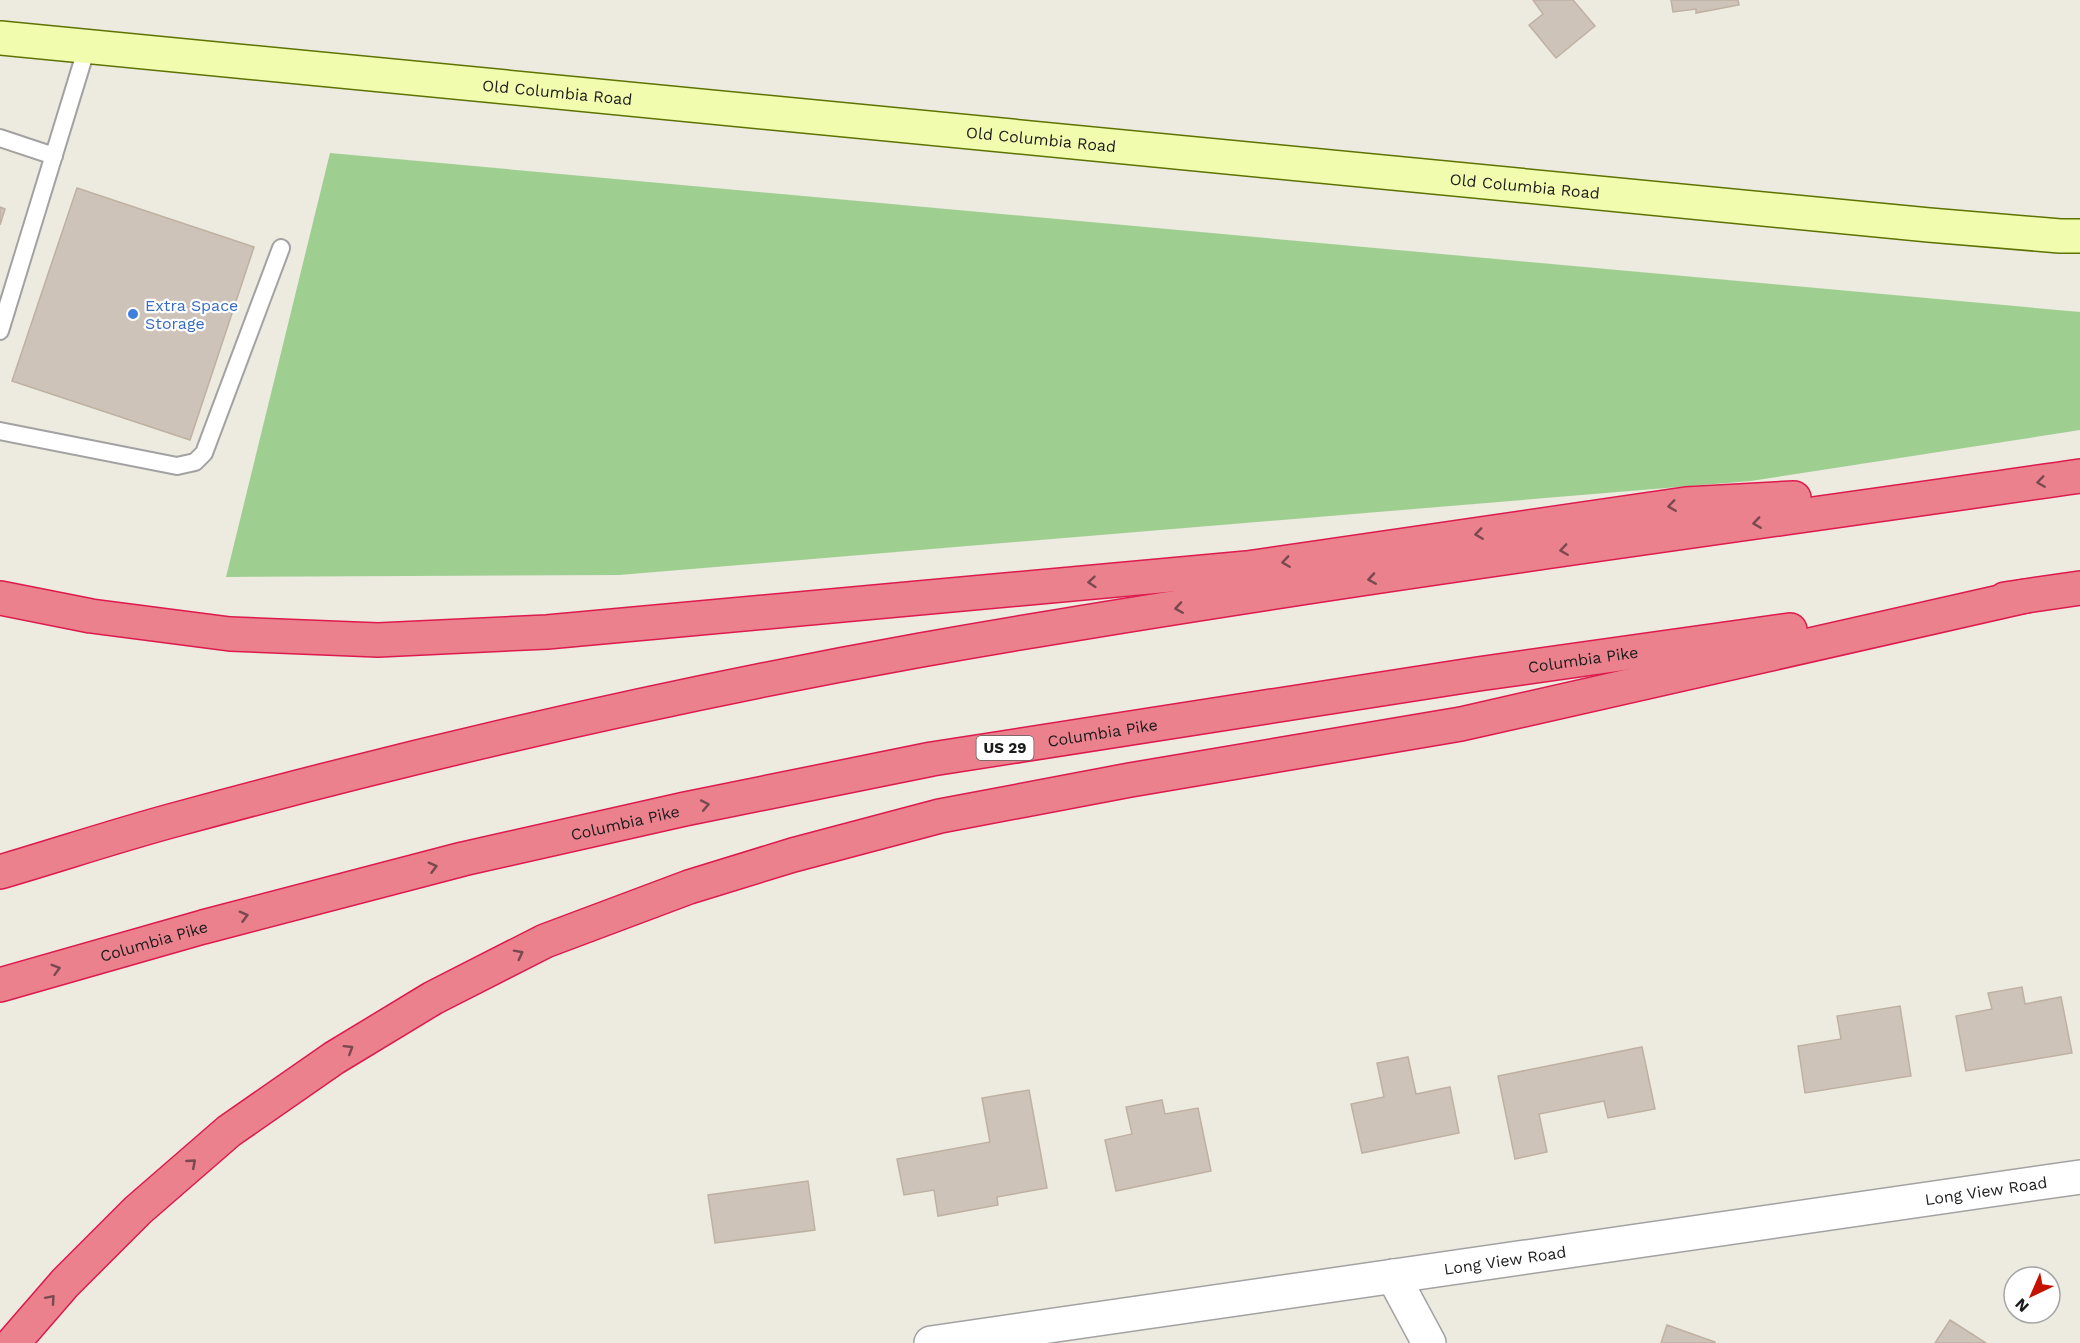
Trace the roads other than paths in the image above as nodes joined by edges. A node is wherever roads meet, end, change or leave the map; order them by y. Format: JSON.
{"nodes":[{"id":1,"x":0,"y":38,"type":"edge"},
{"id":2,"x":87,"y":47,"type":"junction"},
{"id":3,"x":0,"y":138,"type":"edge"},
{"id":4,"x":54,"y":156,"type":"junction"},
{"id":5,"x":2080,"y":236,"type":"edge"},
{"id":6,"x":281,"y":248,"type":"dead end"},
{"id":7,"x":0,"y":331,"type":"edge"},
{"id":8,"x":0,"y":431,"type":"edge"},
{"id":9,"x":2080,"y":476,"type":"edge"},
{"id":10,"x":2002,"y":487,"type":"junction"},
{"id":11,"x":2080,"y":588,"type":"edge"},
{"id":12,"x":2026,"y":596,"type":"junction"},
{"id":13,"x":0,"y":598,"type":"edge"},
{"id":14,"x":0,"y":872,"type":"edge"},
{"id":15,"x":0,"y":985,"type":"edge"},
{"id":16,"x":2080,"y":1177,"type":"edge"},
{"id":17,"x":1393,"y":1276,"type":"junction"},
{"id":18,"x":13,"y":1343,"type":"edge"},
{"id":19,"x":931,"y":1343,"type":"edge"},
{"id":20,"x":1429,"y":1343,"type":"edge"}],
"edges":[{"from":1,"to":2,"type":"street","name":"Old Columbia Road"},
{"from":2,"to":4,"type":"lane"},
{"from":2,"to":5,"type":"street","name":"Old Columbia Road"},
{"from":3,"to":4,"type":"lane"},
{"from":4,"to":7,"type":"lane"},
{"from":6,"to":8,"type":"lane"},
{"from":9,"to":10,"type":"highway","one_way":true},
{"from":10,"to":13,"type":"highway","one_way":true},
{"from":10,"to":14,"type":"highway","one_way":true},
{"from":11,"to":12,"type":"highway","name":"Columbia Pike","number":"US 29"},
{"from":15,"to":12,"type":"highway","name":"Columbia Pike","number":"US 29","one_way":true},
{"from":18,"to":12,"type":"highway","one_way":true},
{"from":16,"to":17,"type":"street","name":"Long View Road"},
{"from":17,"to":19,"type":"street","name":"Long View Road"},
{"from":17,"to":20,"type":"street"}]}
